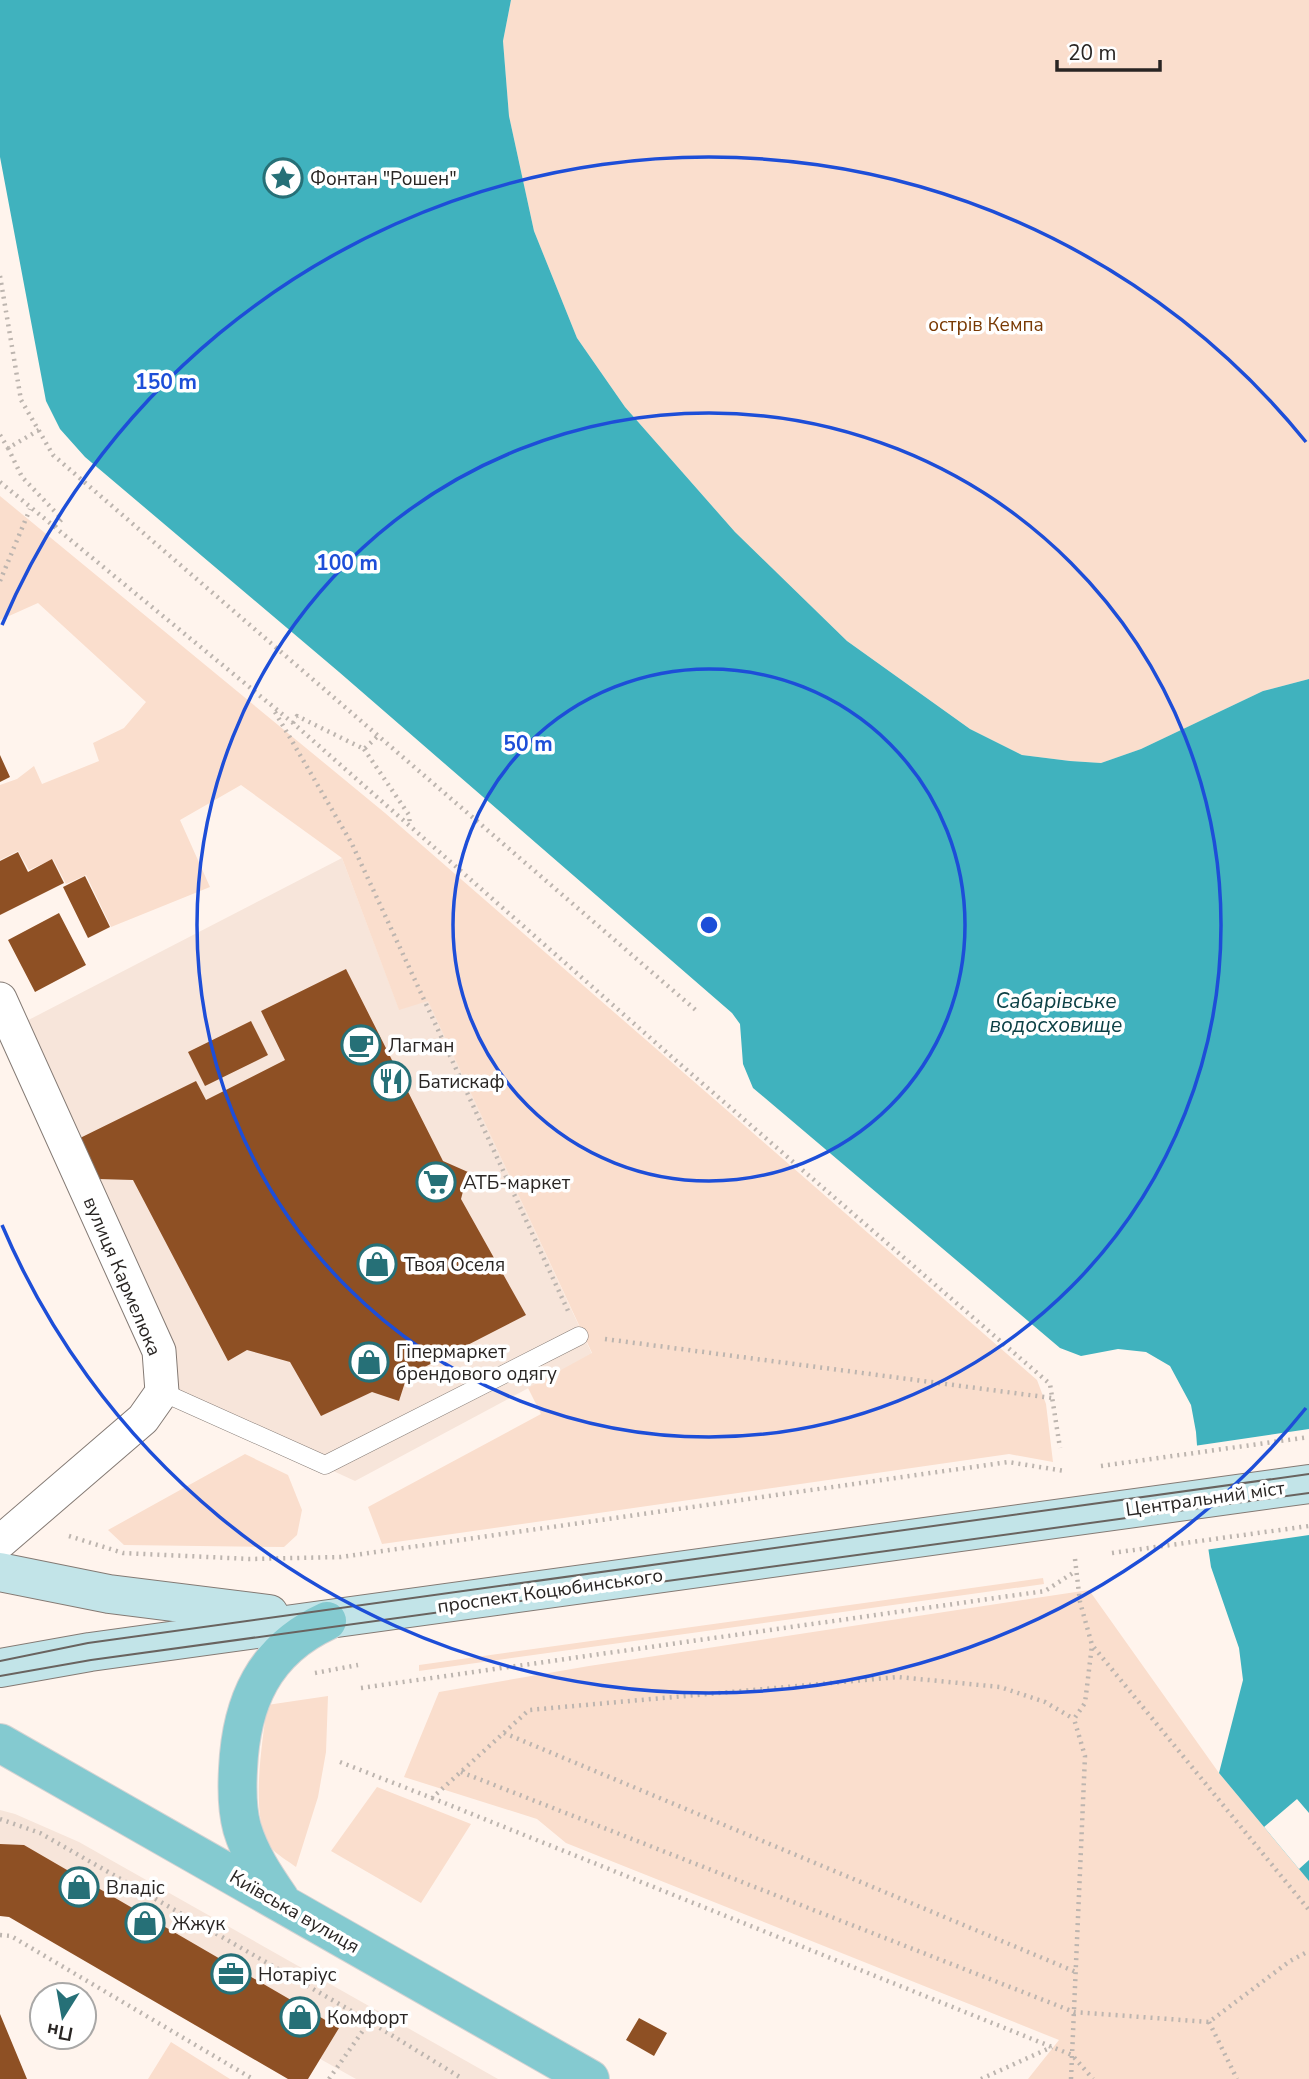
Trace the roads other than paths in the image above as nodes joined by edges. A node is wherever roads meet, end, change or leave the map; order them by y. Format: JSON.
{"nodes":[{"id":1,"x":0,"y":999,"type":"edge"},
{"id":2,"x":579,"y":1336,"type":"road end"},
{"id":3,"x":162,"y":1392,"type":"junction"},
{"id":4,"x":1309,"y":1484,"type":"edge"},
{"id":5,"x":1100,"y":1513,"type":"joint"},
{"id":6,"x":0,"y":1542,"type":"edge"},
{"id":7,"x":0,"y":1572,"type":"edge"},
{"id":8,"x":327,"y":1621,"type":"junction"},
{"id":9,"x":0,"y":1668,"type":"edge"},
{"id":10,"x":0,"y":1742,"type":"edge"},
{"id":11,"x":283,"y":1904,"type":"junction"},
{"id":12,"x":590,"y":2079,"type":"edge"}],
"edges":[{"from":1,"to":3,"type":"street","name":"вулиця Кармелюка"},
{"from":2,"to":3,"type":"lane"},
{"from":3,"to":6,"type":"street"},
{"from":4,"to":5,"type":"street","name":"Центральний міст"},
{"from":5,"to":8,"type":"street","name":"проспект Коцюбинського"},
{"from":7,"to":8,"type":"street"},
{"from":8,"to":9,"type":"street","name":"проспект Коцюбинського"},
{"from":8,"to":11,"type":"main road"},
{"from":10,"to":11,"type":"main road","name":"Київська вулиця"},
{"from":11,"to":12,"type":"main road","name":"Київська вулиця"}]}
